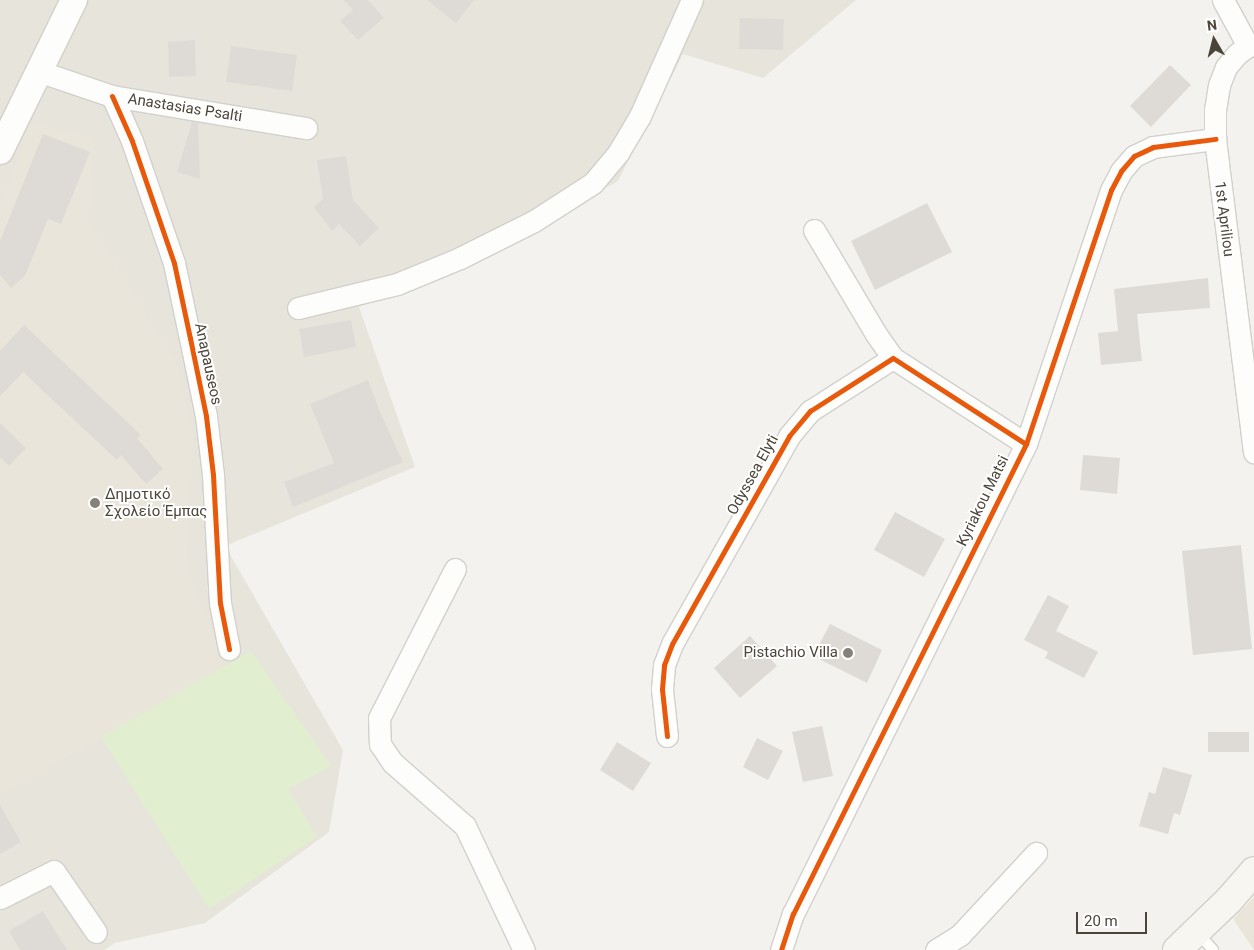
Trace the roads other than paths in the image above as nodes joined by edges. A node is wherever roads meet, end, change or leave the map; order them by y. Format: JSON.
{"nodes":[{"id":1,"x":74,"y":0,"type":"edge"},
{"id":2,"x":692,"y":0,"type":"edge"},
{"id":3,"x":1223,"y":0,"type":"edge"},
{"id":4,"x":1251,"y":45,"type":"edge"},
{"id":5,"x":38,"y":71,"type":"junction"},
{"id":6,"x":112,"y":96,"type":"junction"},
{"id":7,"x":306,"y":128,"type":"dead end"},
{"id":8,"x":1214,"y":139,"type":"junction"},
{"id":9,"x":0,"y":151,"type":"edge"},
{"id":10,"x":814,"y":230,"type":"dead end"},
{"id":11,"x":298,"y":308,"type":"dead end"},
{"id":12,"x":894,"y":358,"type":"junction"},
{"id":13,"x":1026,"y":444,"type":"junction"},
{"id":14,"x":1254,"y":453,"type":"edge"},
{"id":15,"x":455,"y":569,"type":"dead end"},
{"id":16,"x":229,"y":649,"type":"dead end"},
{"id":17,"x":667,"y":736,"type":"dead end"},
{"id":18,"x":1036,"y":853,"type":"dead end"},
{"id":19,"x":1254,"y":871,"type":"edge"},
{"id":20,"x":0,"y":898,"type":"edge"},
{"id":21,"x":96,"y":932,"type":"dead end"},
{"id":22,"x":1205,"y":940,"type":"edge"},
{"id":23,"x":786,"y":948,"type":"edge"},
{"id":24,"x":524,"y":950,"type":"edge"},
{"id":25,"x":936,"y":950,"type":"edge"},
{"id":26,"x":1177,"y":950,"type":"edge"}],
"edges":[{"from":1,"to":5,"type":"street"},
{"from":2,"to":11,"type":"street"},
{"from":3,"to":4,"type":"street","name":"1st Apriliou"},
{"from":4,"to":8,"type":"street","name":"1st Apriliou"},
{"from":5,"to":6,"type":"street","name":"Anastasias Psalti"},
{"from":5,"to":9,"type":"street"},
{"from":6,"to":7,"type":"street","name":"Anastasias Psalti"},
{"from":6,"to":16,"type":"street","name":"Anapauseos"},
{"from":8,"to":13,"type":"street","name":"Kyriakou Matsi"},
{"from":8,"to":14,"type":"street","name":"1st Apriliou"},
{"from":10,"to":12,"type":"street"},
{"from":12,"to":13,"type":"street"},
{"from":12,"to":17,"type":"street","name":"Odyssea Elyti"},
{"from":13,"to":23,"type":"street","name":"Kyriakou Matsi"},
{"from":15,"to":24,"type":"street"},
{"from":18,"to":25,"type":"street"},
{"from":19,"to":22,"type":"main road"},
{"from":20,"to":21,"type":"street"},
{"from":22,"to":26,"type":"main road"}]}
